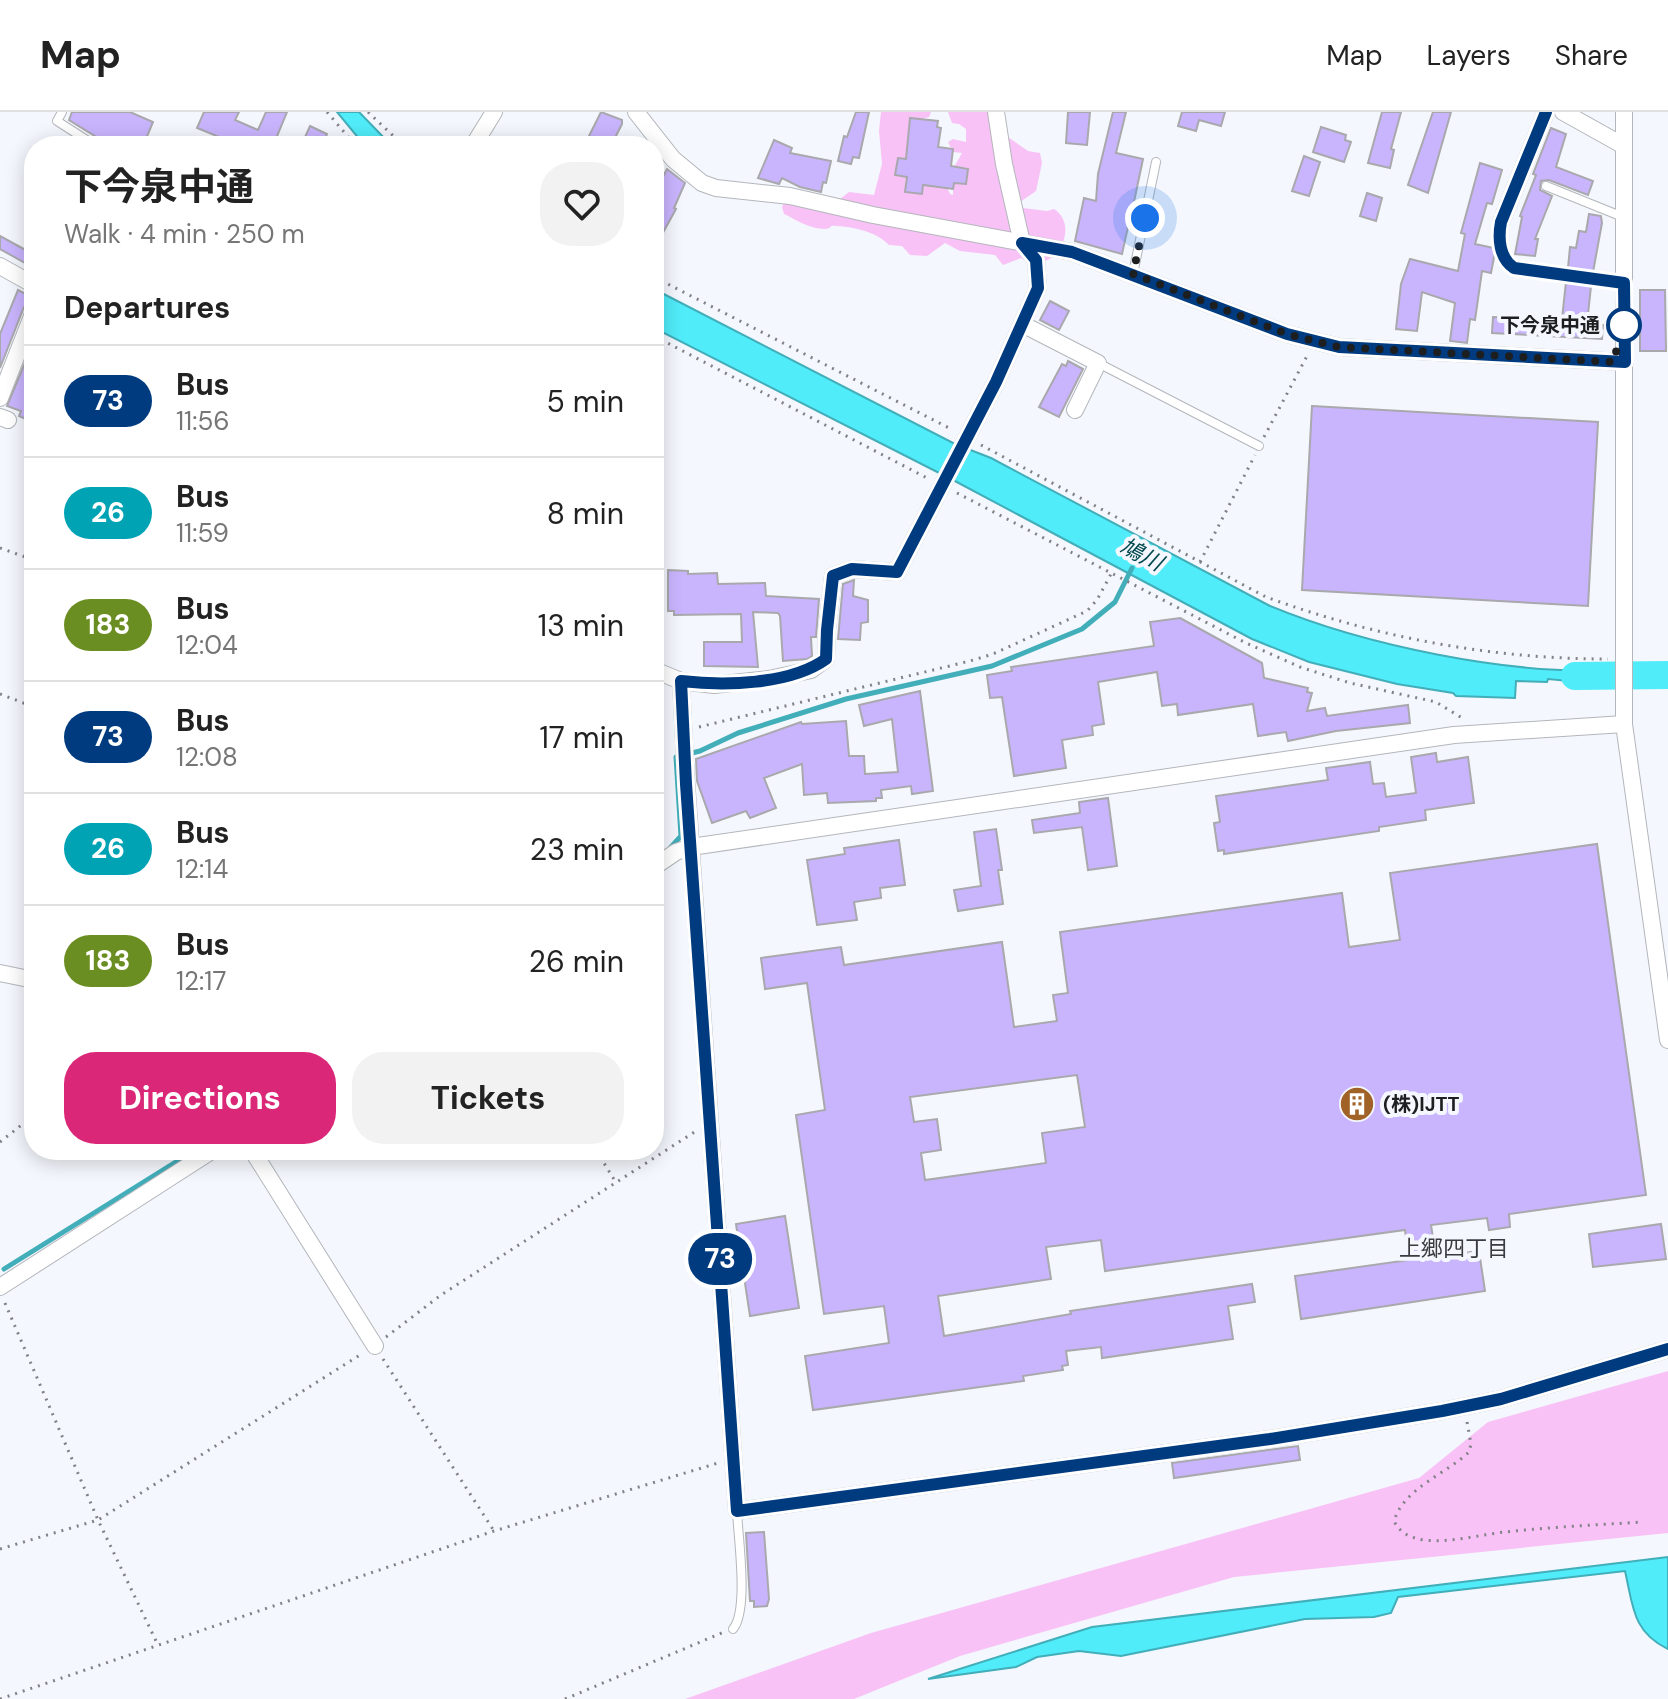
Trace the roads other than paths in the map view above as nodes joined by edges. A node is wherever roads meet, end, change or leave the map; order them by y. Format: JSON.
{"nodes":[{"id":1,"x":62,"y":112,"type":"edge"},
{"id":2,"x":494,"y":112,"type":"edge"},
{"id":3,"x":636,"y":112,"type":"edge"},
{"id":4,"x":996,"y":112,"type":"edge"},
{"id":5,"x":1546,"y":112,"type":"edge"},
{"id":6,"x":1563,"y":112,"type":"edge"},
{"id":7,"x":1624,"y":112,"type":"edge"},
{"id":8,"x":80,"y":136,"type":"edge"},
{"id":9,"x":479,"y":136,"type":"edge"},
{"id":10,"x":655,"y":136,"type":"edge"},
{"id":11,"x":1624,"y":146,"type":"junction"},
{"id":12,"x":664,"y":148,"type":"edge"},
{"id":13,"x":1156,"y":162,"type":"dead end"},
{"id":14,"x":1546,"y":186,"type":"dead end"},
{"id":15,"x":1624,"y":218,"type":"junction"},
{"id":16,"x":1501,"y":222,"type":"joint"},
{"id":17,"x":1022,"y":243,"type":"junction"},
{"id":18,"x":0,"y":266,"type":"edge"},
{"id":19,"x":1133,"y":274,"type":"junction"},
{"id":20,"x":24,"y":279,"type":"edge"},
{"id":21,"x":1624,"y":283,"type":"junction"},
{"id":22,"x":1022,"y":324,"type":"junction"},
{"id":23,"x":24,"y":337,"type":"edge"},
{"id":24,"x":1625,"y":362,"type":"junction"},
{"id":25,"x":1098,"y":363,"type":"junction"},
{"id":26,"x":0,"y":398,"type":"edge"},
{"id":27,"x":1075,"y":410,"type":"dead end"},
{"id":28,"x":1259,"y":446,"type":"dead end"},
{"id":29,"x":664,"y":674,"type":"edge"},
{"id":30,"x":681,"y":681,"type":"junction"},
{"id":31,"x":1624,"y":724,"type":"junction"},
{"id":32,"x":691,"y":847,"type":"junction"},
{"id":33,"x":664,"y":860,"type":"edge"},
{"id":34,"x":0,"y":973,"type":"edge"},
{"id":35,"x":24,"y":978,"type":"edge"},
{"id":36,"x":1668,"y":1040,"type":"edge"},
{"id":37,"x":198,"y":1160,"type":"edge"},
{"id":38,"x":258,"y":1160,"type":"edge"},
{"id":39,"x":0,"y":1290,"type":"edge"},
{"id":40,"x":375,"y":1346,"type":"road end"},
{"id":41,"x":1668,"y":1349,"type":"edge"},
{"id":42,"x":737,"y":1511,"type":"junction"},
{"id":43,"x":733,"y":1629,"type":"road end"}],
"edges":[{"from":1,"to":8,"type":"lane"},
{"from":2,"to":9,"type":"street"},
{"from":3,"to":10,"type":"street"},
{"from":4,"to":17,"type":"street"},
{"from":5,"to":16,"type":"street"},
{"from":6,"to":11,"type":"street"},
{"from":7,"to":11,"type":"street"},
{"from":11,"to":15,"type":"street"},
{"from":12,"to":17,"type":"street"},
{"from":13,"to":19,"type":"lane"},
{"from":14,"to":15,"type":"lane"},
{"from":15,"to":21,"type":"street"},
{"from":16,"to":21,"type":"lane"},
{"from":17,"to":19,"type":"street"},
{"from":17,"to":22,"type":"street"},
{"from":18,"to":20,"type":"street"},
{"from":19,"to":24,"type":"street"},
{"from":21,"to":24,"type":"street"},
{"from":22,"to":25,"type":"street"},
{"from":22,"to":30,"type":"street"},
{"from":23,"to":26,"type":"street"},
{"from":24,"to":31,"type":"street"},
{"from":25,"to":27,"type":"street"},
{"from":25,"to":28,"type":"lane"},
{"from":29,"to":30,"type":"street"},
{"from":30,"to":32,"type":"street"},
{"from":31,"to":32,"type":"street"},
{"from":31,"to":36,"type":"street"},
{"from":32,"to":33,"type":"street"},
{"from":32,"to":42,"type":"street"},
{"from":34,"to":35,"type":"street"},
{"from":37,"to":39,"type":"street"},
{"from":38,"to":40,"type":"street"},
{"from":41,"to":42,"type":"street"},
{"from":42,"to":43,"type":"lane"}]}
